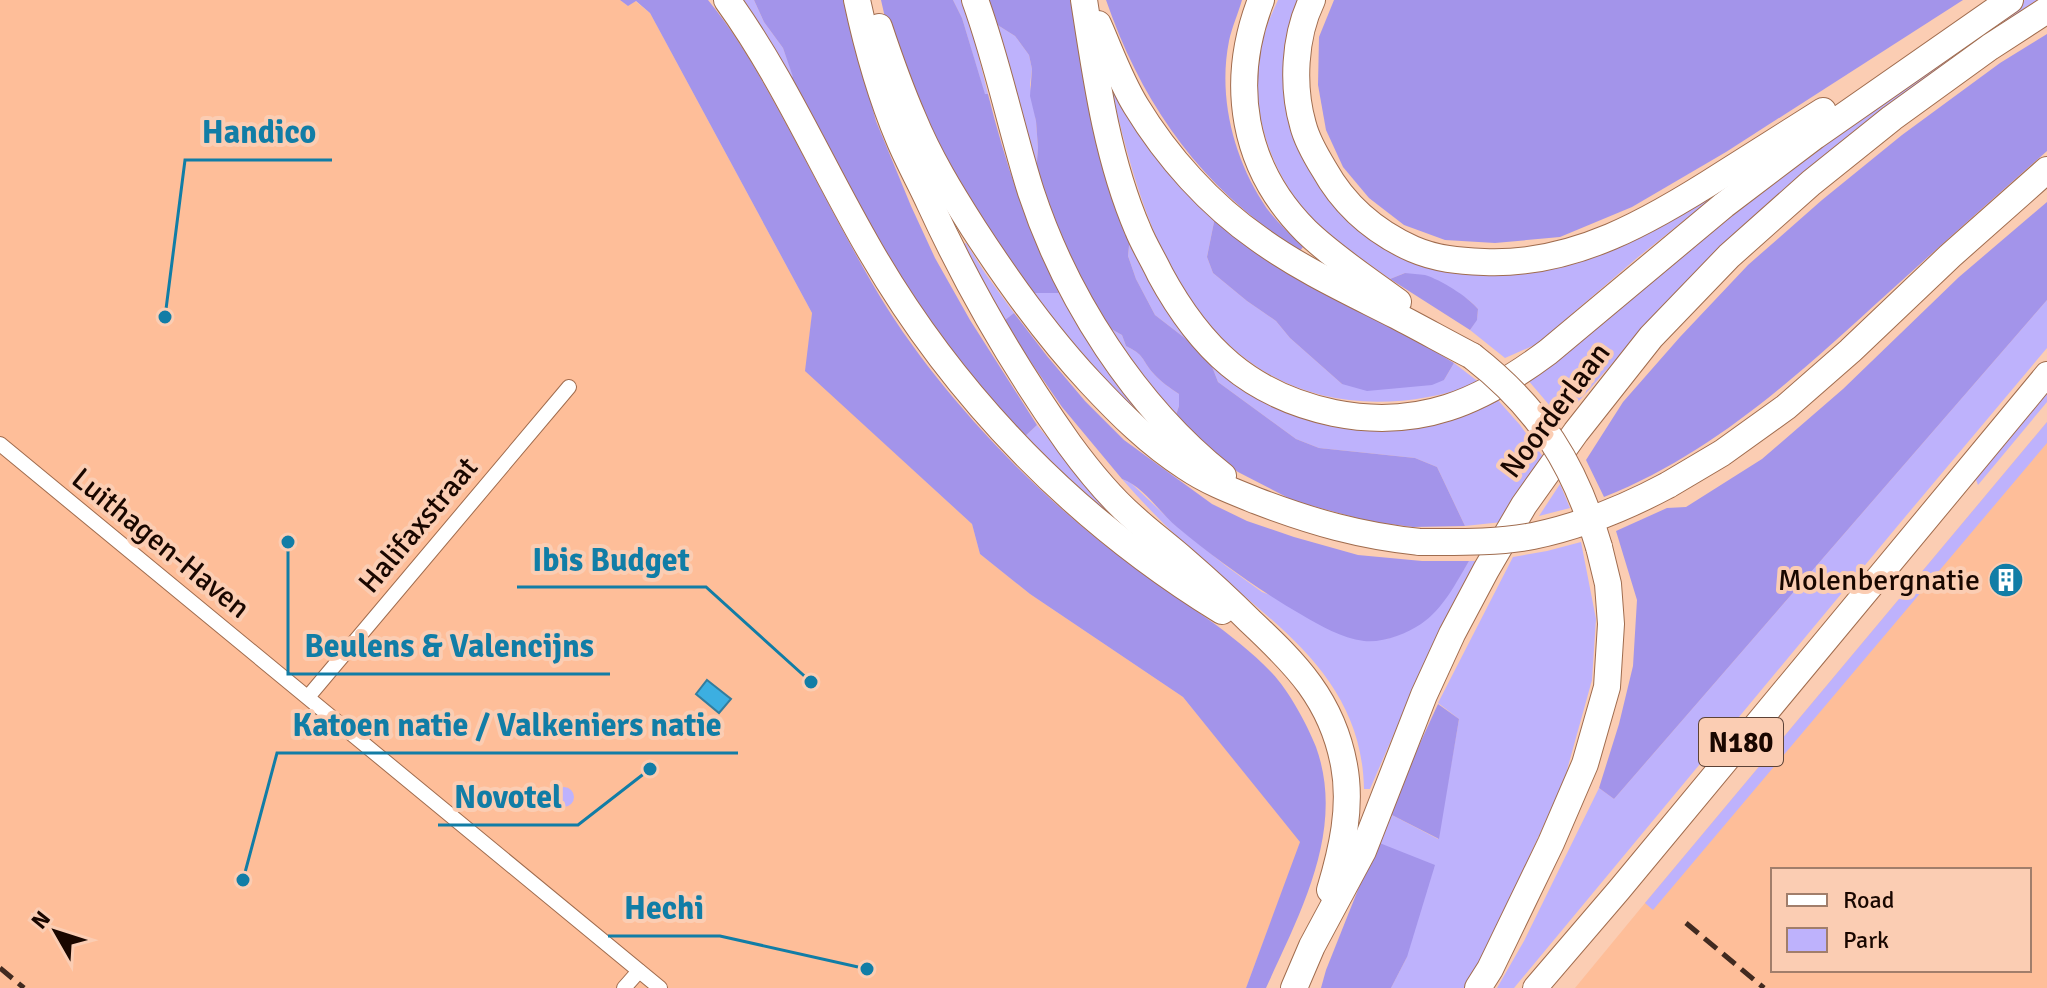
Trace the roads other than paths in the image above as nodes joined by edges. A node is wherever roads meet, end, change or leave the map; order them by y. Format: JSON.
{"nodes":[{"id":1,"x":727,"y":0,"type":"edge"},
{"id":2,"x":857,"y":0,"type":"edge"},
{"id":3,"x":872,"y":0,"type":"edge"},
{"id":4,"x":975,"y":0,"type":"edge"},
{"id":5,"x":1086,"y":0,"type":"edge"},
{"id":6,"x":1261,"y":0,"type":"edge"},
{"id":7,"x":1312,"y":0,"type":"edge"},
{"id":8,"x":2002,"y":5,"type":"edge"},
{"id":9,"x":2047,"y":10,"type":"edge"},
{"id":10,"x":2047,"y":170,"type":"edge"},
{"id":11,"x":1472,"y":356,"type":"junction"},
{"id":12,"x":2047,"y":374,"type":"edge"},
{"id":13,"x":569,"y":387,"type":"dead end"},
{"id":14,"x":0,"y":444,"type":"edge"},
{"id":15,"x":1258,"y":501,"type":"junction"},
{"id":16,"x":1258,"y":628,"type":"junction"},
{"id":17,"x":308,"y":697,"type":"junction"},
{"id":18,"x":1312,"y":946,"type":"junction"},
{"id":19,"x":639,"y":971,"type":"junction"},
{"id":20,"x":624,"y":988,"type":"edge"},
{"id":21,"x":660,"y":988,"type":"edge"},
{"id":22,"x":1294,"y":988,"type":"edge"},
{"id":23,"x":1478,"y":988,"type":"edge"},
{"id":24,"x":1535,"y":988,"type":"edge"}],
"edges":[{"from":1,"to":16,"type":"highway"},
{"from":2,"to":16,"type":"highway"},
{"from":3,"to":15,"type":"highway"},
{"from":4,"to":15,"type":"highway"},
{"from":5,"to":8,"type":"highway"},
{"from":5,"to":11,"type":"highway"},
{"from":6,"to":11,"type":"highway"},
{"from":7,"to":8,"type":"highway"},
{"from":9,"to":18,"type":"highway","name":"Noorderlaan"},
{"from":10,"to":15,"type":"highway","bridge":true},
{"from":11,"to":23,"type":"highway","bridge":true},
{"from":12,"to":24,"type":"main road","number":"N180"},
{"from":13,"to":17,"type":"street","name":"Halifaxstraat"},
{"from":14,"to":17,"type":"street","name":"Luithagen-Haven"},
{"from":16,"to":18,"type":"highway"},
{"from":17,"to":19,"type":"street","name":"Luithagen-Haven"},
{"from":18,"to":22,"type":"highway","name":"Noorderlaan"},
{"from":19,"to":20,"type":"street"},
{"from":19,"to":21,"type":"street","name":"Luithagen-Haven"}]}
